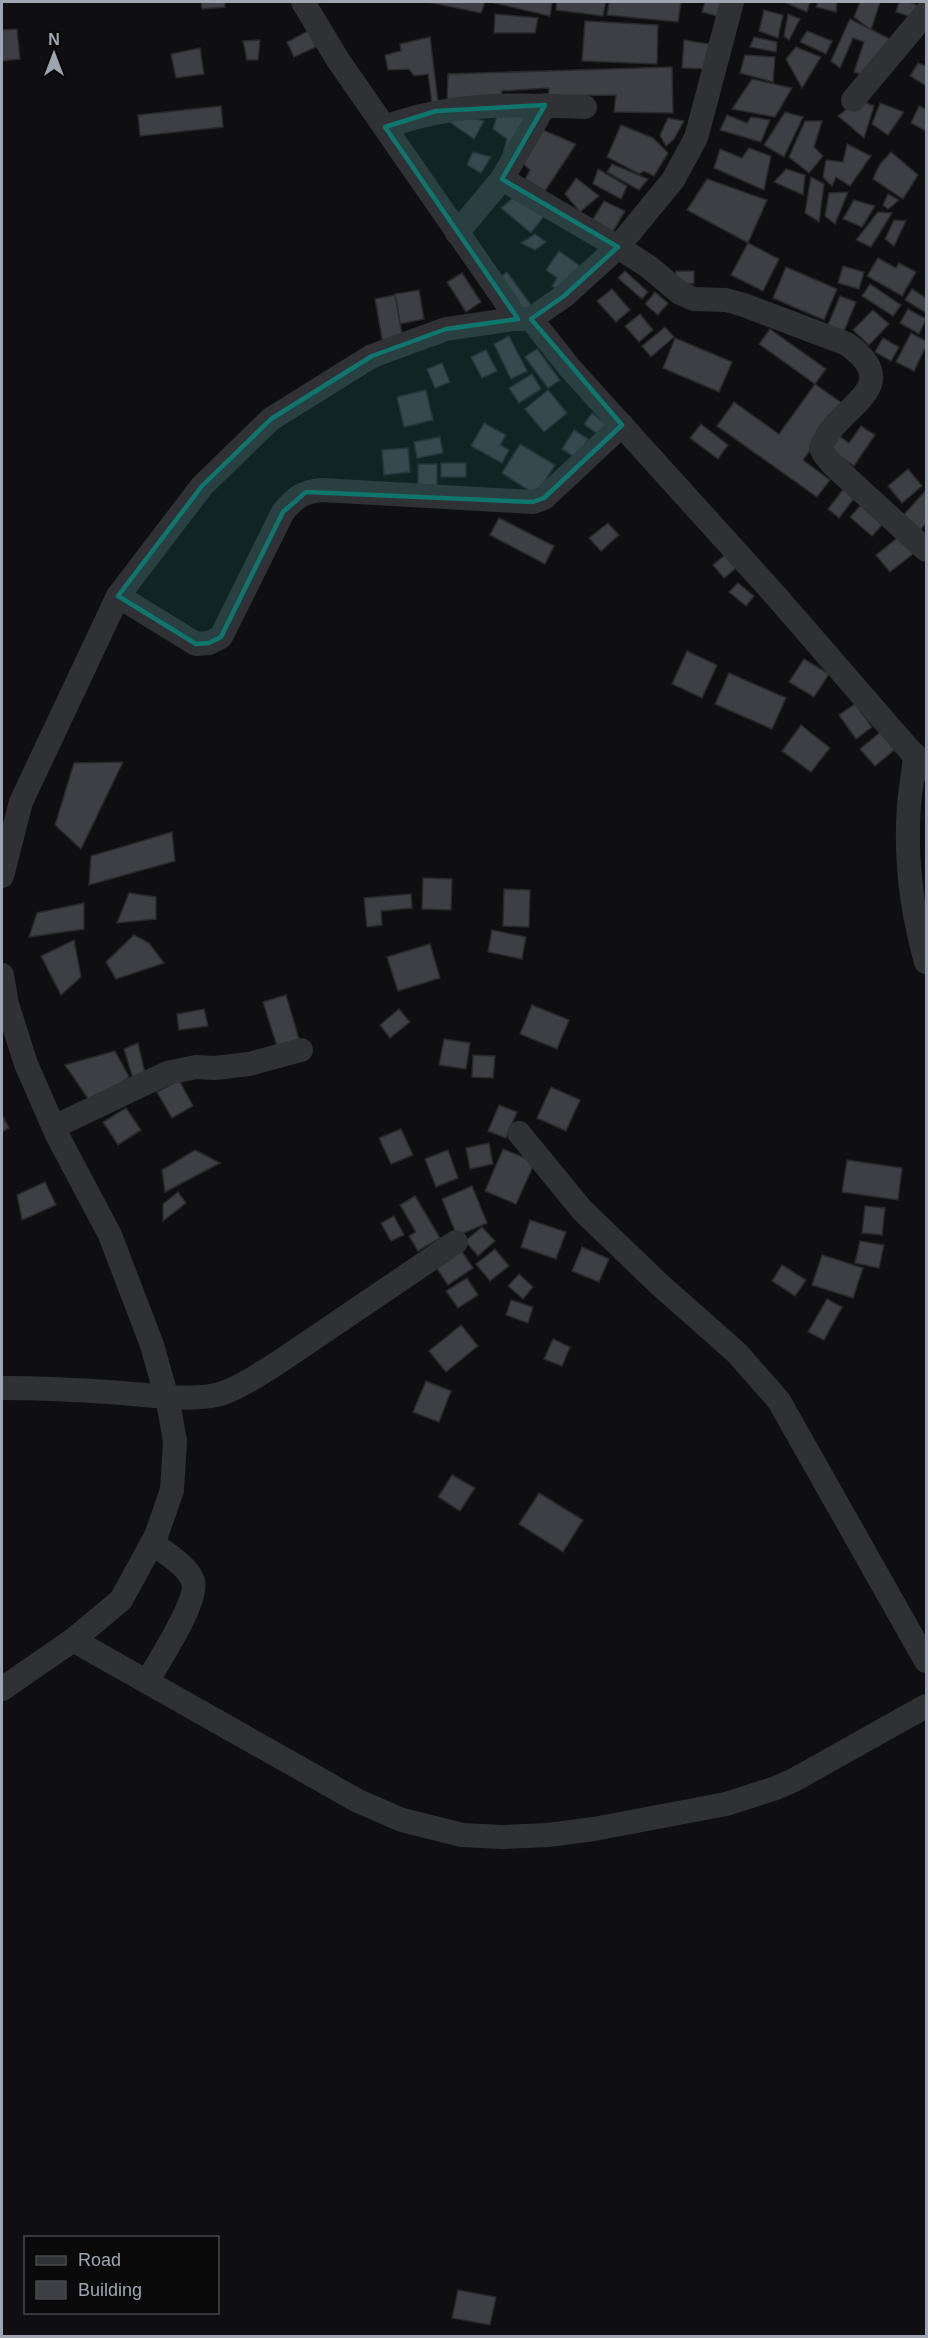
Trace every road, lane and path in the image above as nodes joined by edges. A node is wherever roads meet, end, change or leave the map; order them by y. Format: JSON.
{"nodes":[{"id":1,"x":303,"y":2,"type":"edge"},
{"id":2,"x":732,"y":2,"type":"edge"},
{"id":3,"x":927,"y":13,"type":"edge"},
{"id":4,"x":853,"y":100,"type":"dead end"},
{"id":5,"x":545,"y":105,"type":"junction"},
{"id":6,"x":585,"y":107,"type":"dead end"},
{"id":7,"x":385,"y":127,"type":"junction"},
{"id":8,"x":502,"y":178,"type":"junction"},
{"id":9,"x":457,"y":233,"type":"junction"},
{"id":10,"x":618,"y":247,"type":"junction"},
{"id":11,"x":523,"y":319,"type":"junction"},
{"id":12,"x":622,"y":425,"type":"junction"},
{"id":13,"x":927,"y":550,"type":"edge"},
{"id":14,"x":118,"y":596,"type":"junction"},
{"id":15,"x":921,"y":762,"type":"edge"},
{"id":16,"x":2,"y":876,"type":"edge"},
{"id":17,"x":927,"y":962,"type":"edge"},
{"id":18,"x":2,"y":975,"type":"edge"},
{"id":19,"x":301,"y":1050,"type":"dead end"},
{"id":20,"x":54,"y":1127,"type":"junction"},
{"id":21,"x":519,"y":1133,"type":"dead end"},
{"id":22,"x":456,"y":1242,"type":"dead end"},
{"id":23,"x":2,"y":1388,"type":"edge"},
{"id":24,"x":166,"y":1396,"type":"junction"},
{"id":25,"x":152,"y":1543,"type":"junction"},
{"id":26,"x":73,"y":1640,"type":"junction"},
{"id":27,"x":927,"y":1661,"type":"edge"},
{"id":28,"x":147,"y":1682,"type":"junction"},
{"id":29,"x":2,"y":1689,"type":"edge"},
{"id":30,"x":927,"y":1707,"type":"edge"}],
"edges":[{"from":1,"to":7,"type":"street"},
{"from":2,"to":10,"type":"street"},
{"from":3,"to":4,"type":"street"},
{"from":5,"to":6,"type":"street"},
{"from":5,"to":7,"type":"street"},
{"from":5,"to":8,"type":"street"},
{"from":7,"to":9,"type":"street"},
{"from":8,"to":9,"type":"street"},
{"from":8,"to":10,"type":"street"},
{"from":9,"to":11,"type":"street"},
{"from":10,"to":11,"type":"street"},
{"from":10,"to":13,"type":"street"},
{"from":11,"to":12,"type":"street"},
{"from":11,"to":14,"type":"street"},
{"from":12,"to":14,"type":"street"},
{"from":12,"to":15,"type":"street"},
{"from":14,"to":16,"type":"street"},
{"from":15,"to":17,"type":"street"},
{"from":18,"to":20,"type":"street"},
{"from":19,"to":20,"type":"street"},
{"from":20,"to":24,"type":"street"},
{"from":21,"to":27,"type":"street"},
{"from":22,"to":24,"type":"street"},
{"from":23,"to":24,"type":"street"},
{"from":24,"to":25,"type":"street"},
{"from":25,"to":26,"type":"street"},
{"from":25,"to":28,"type":"street"},
{"from":26,"to":28,"type":"street"},
{"from":26,"to":29,"type":"street"},
{"from":28,"to":30,"type":"street"}]}
